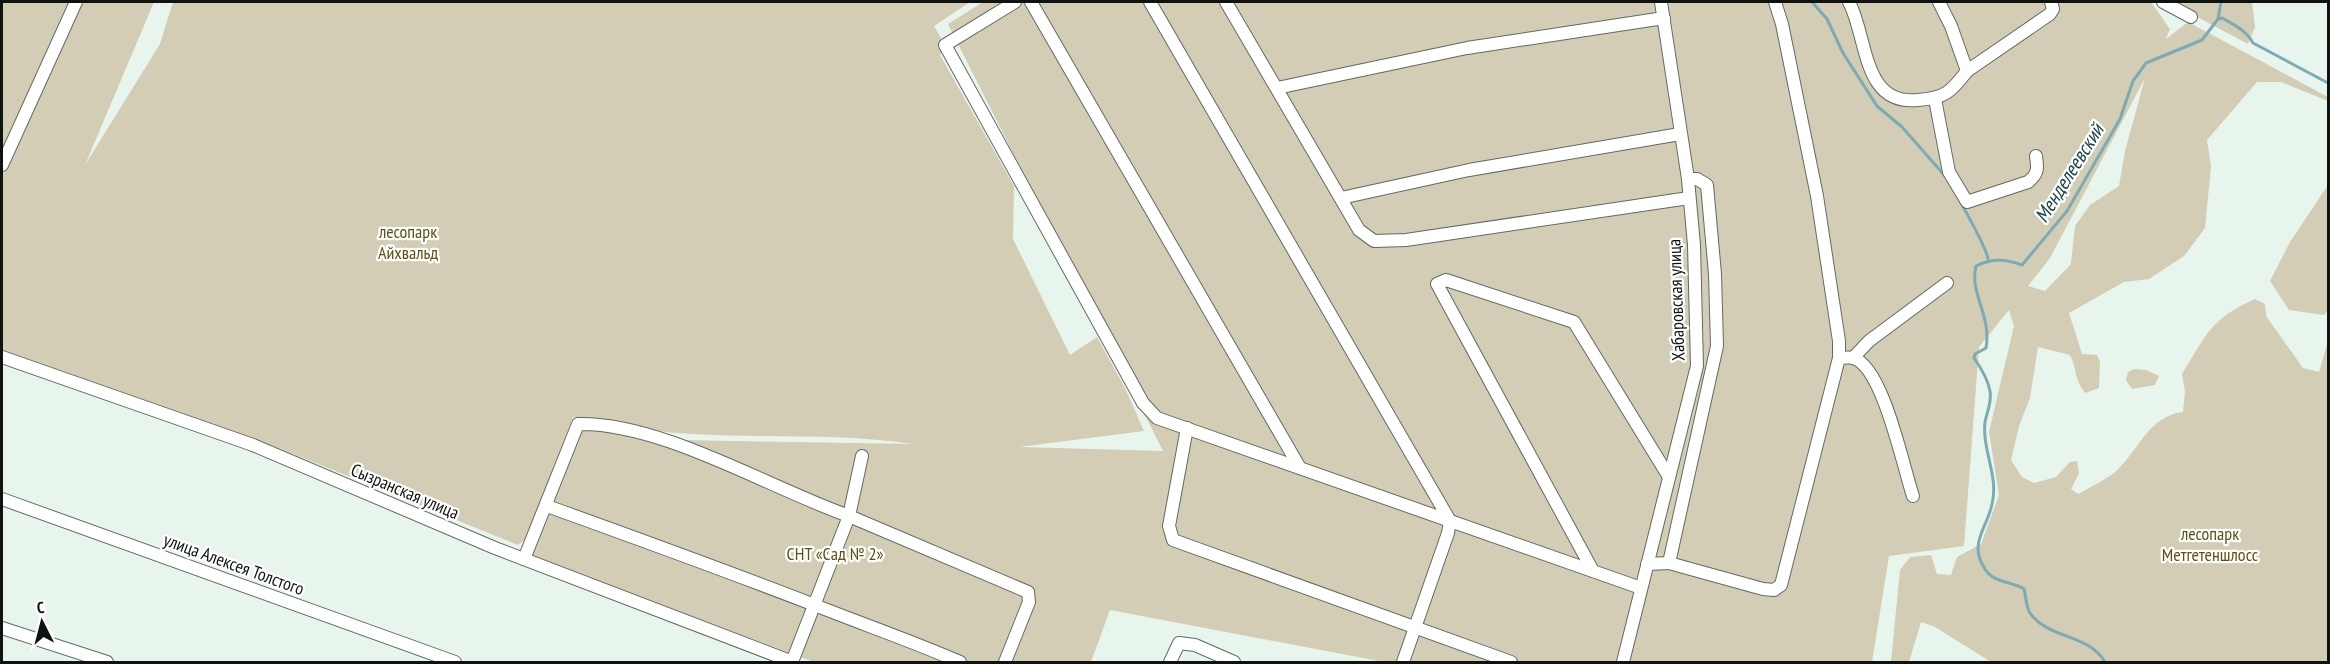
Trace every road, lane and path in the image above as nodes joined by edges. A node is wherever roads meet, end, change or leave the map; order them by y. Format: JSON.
{"nodes":[{"id":1,"x":76,"y":2,"type":"edge"},
{"id":2,"x":1015,"y":2,"type":"edge"},
{"id":3,"x":1031,"y":2,"type":"edge"},
{"id":4,"x":1150,"y":2,"type":"edge"},
{"id":5,"x":1226,"y":2,"type":"edge"},
{"id":6,"x":1661,"y":2,"type":"edge"},
{"id":7,"x":1775,"y":2,"type":"edge"},
{"id":8,"x":1848,"y":2,"type":"edge"},
{"id":9,"x":1939,"y":2,"type":"edge"},
{"id":10,"x":2051,"y":2,"type":"edge"},
{"id":11,"x":2163,"y":2,"type":"edge"},
{"id":12,"x":2191,"y":17,"type":"dead end"},
{"id":13,"x":1664,"y":18,"type":"junction"},
{"id":14,"x":1966,"y":71,"type":"junction"},
{"id":15,"x":1277,"y":88,"type":"junction"},
{"id":16,"x":1935,"y":99,"type":"junction"},
{"id":17,"x":1680,"y":134,"type":"junction"},
{"id":18,"x":2036,"y":156,"type":"dead end"},
{"id":19,"x":2,"y":165,"type":"edge"},
{"id":20,"x":1688,"y":179,"type":"junction"},
{"id":21,"x":1341,"y":198,"type":"junction"},
{"id":22,"x":1689,"y":198,"type":"junction"},
{"id":23,"x":1947,"y":283,"type":"dead end"},
{"id":24,"x":2,"y":357,"type":"edge"},
{"id":25,"x":1839,"y":358,"type":"junction"},
{"id":26,"x":1853,"y":358,"type":"junction"},
{"id":27,"x":1187,"y":428,"type":"junction"},
{"id":28,"x":862,"y":456,"type":"dead end"},
{"id":29,"x":1300,"y":468,"type":"junction"},
{"id":30,"x":1669,"y":477,"type":"junction"},
{"id":31,"x":1914,"y":496,"type":"dead end"},
{"id":32,"x":2,"y":499,"type":"edge"},
{"id":33,"x":547,"y":506,"type":"junction"},
{"id":34,"x":849,"y":516,"type":"junction"},
{"id":35,"x":1450,"y":520,"type":"junction"},
{"id":36,"x":524,"y":559,"type":"junction"},
{"id":37,"x":1669,"y":563,"type":"junction"},
{"id":38,"x":1647,"y":564,"type":"junction"},
{"id":39,"x":1593,"y":571,"type":"junction"},
{"id":40,"x":1641,"y":588,"type":"junction"},
{"id":41,"x":813,"y":604,"type":"junction"},
{"id":42,"x":2,"y":628,"type":"edge"},
{"id":43,"x":1415,"y":628,"type":"junction"},
{"id":44,"x":793,"y":662,"type":"edge"},
{"id":45,"x":106,"y":663,"type":"edge"},
{"id":46,"x":455,"y":663,"type":"edge"},
{"id":47,"x":960,"y":663,"type":"edge"},
{"id":48,"x":1005,"y":663,"type":"edge"},
{"id":49,"x":1170,"y":663,"type":"edge"},
{"id":50,"x":1234,"y":663,"type":"edge"},
{"id":51,"x":1403,"y":663,"type":"edge"},
{"id":52,"x":1511,"y":663,"type":"edge"},
{"id":53,"x":1623,"y":663,"type":"edge"}],
"edges":[{"from":1,"to":19,"type":"street"},
{"from":2,"to":27,"type":"street"},
{"from":3,"to":29,"type":"street"},
{"from":4,"to":35,"type":"street"},
{"from":5,"to":15,"type":"street"},
{"from":6,"to":13,"type":"street","name":"Хабаровская улица"},
{"from":7,"to":25,"type":"street"},
{"from":8,"to":16,"type":"street"},
{"from":9,"to":14,"type":"street"},
{"from":10,"to":14,"type":"street"},
{"from":11,"to":12,"type":"street"},
{"from":13,"to":15,"type":"street"},
{"from":13,"to":17,"type":"street","name":"Хабаровская улица"},
{"from":14,"to":16,"type":"street"},
{"from":15,"to":21,"type":"street"},
{"from":16,"to":18,"type":"street"},
{"from":17,"to":20,"type":"street","name":"Хабаровская улица"},
{"from":17,"to":21,"type":"street"},
{"from":20,"to":22,"type":"street","name":"Хабаровская улица"},
{"from":20,"to":37,"type":"street"},
{"from":21,"to":22,"type":"street"},
{"from":22,"to":30,"type":"street","name":"Хабаровская улица"},
{"from":23,"to":26,"type":"street"},
{"from":24,"to":36,"type":"street","name":"Сызранская улица"},
{"from":25,"to":26,"type":"street"},
{"from":25,"to":37,"type":"street"},
{"from":26,"to":31,"type":"street"},
{"from":27,"to":29,"type":"street"},
{"from":27,"to":43,"type":"street"},
{"from":28,"to":34,"type":"street"},
{"from":29,"to":35,"type":"street"},
{"from":30,"to":38,"type":"street","name":"Хабаровская улица"},
{"from":30,"to":39,"type":"street"},
{"from":32,"to":46,"type":"street","name":"улица Алексея Толстого"},
{"from":33,"to":34,"type":"street"},
{"from":33,"to":36,"type":"street"},
{"from":33,"to":41,"type":"street"},
{"from":34,"to":41,"type":"street"},
{"from":34,"to":48,"type":"street"},
{"from":35,"to":39,"type":"street"},
{"from":35,"to":43,"type":"street"},
{"from":36,"to":44,"type":"street","name":"Сызранская улица"},
{"from":37,"to":38,"type":"street"},
{"from":38,"to":40,"type":"street","name":"Хабаровская улица"},
{"from":39,"to":40,"type":"street"},
{"from":40,"to":53,"type":"street","name":"Хабаровская улица"},
{"from":41,"to":44,"type":"street"},
{"from":41,"to":47,"type":"street"},
{"from":42,"to":45,"type":"street"},
{"from":43,"to":51,"type":"street"},
{"from":43,"to":52,"type":"street"},
{"from":49,"to":50,"type":"street"}]}
